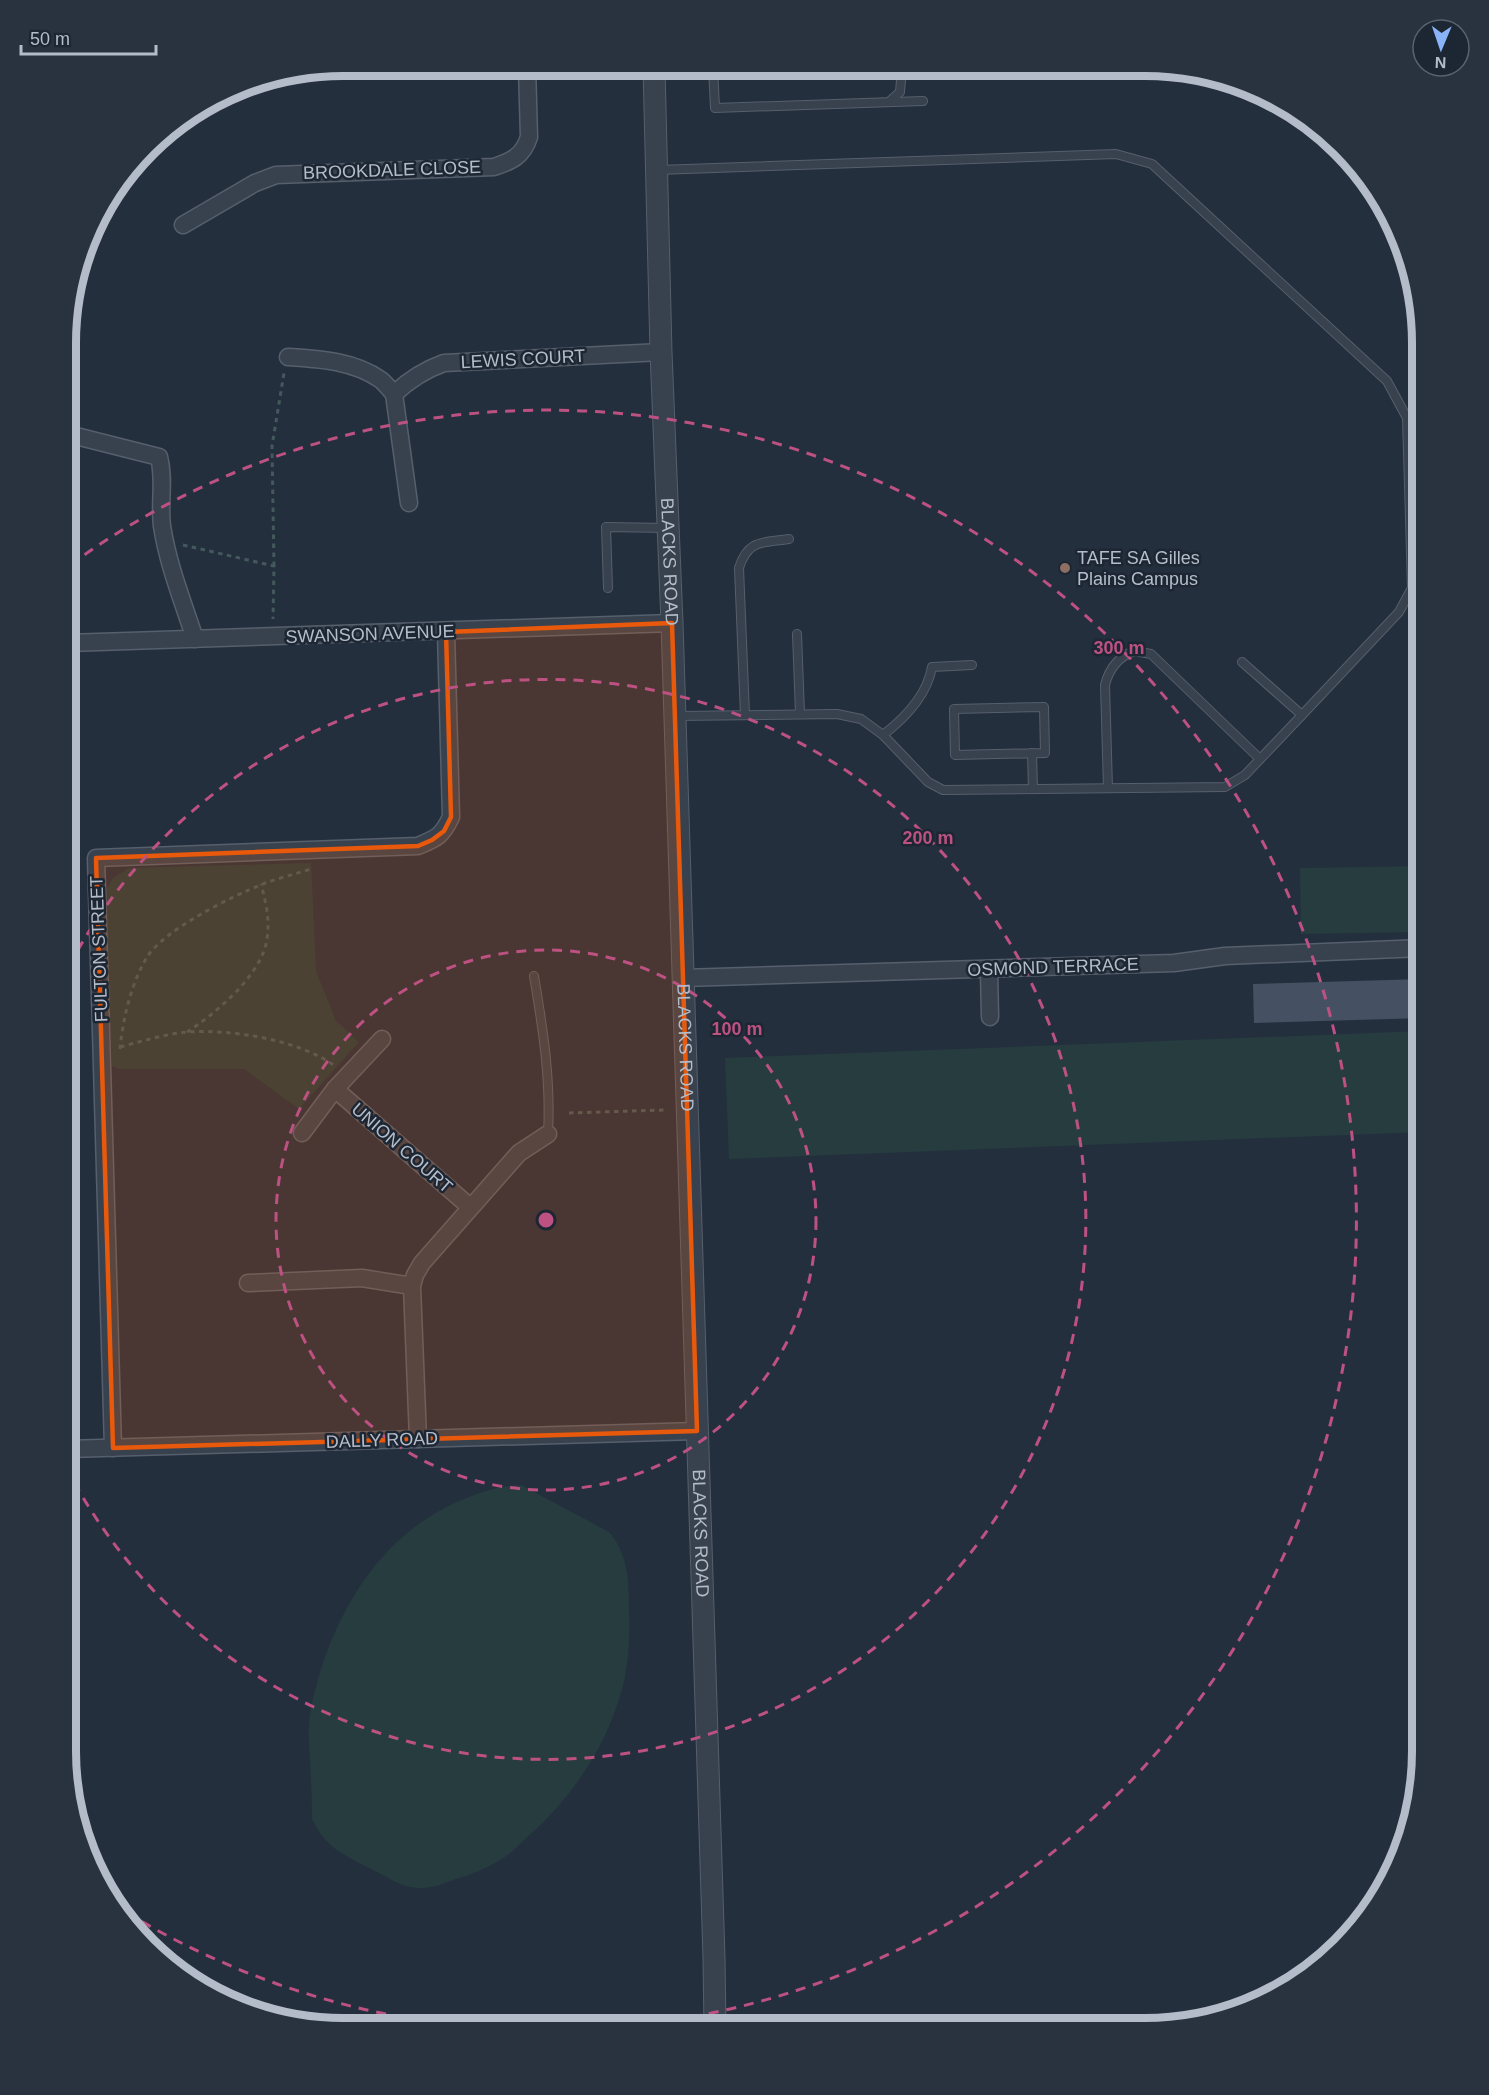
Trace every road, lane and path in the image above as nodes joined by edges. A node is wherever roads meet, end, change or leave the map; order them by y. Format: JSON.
{"nodes":[{"id":1,"x":527,"y":76,"type":"edge"},
{"id":2,"x":654,"y":76,"type":"edge"},
{"id":3,"x":713,"y":76,"type":"edge"},
{"id":4,"x":901,"y":76,"type":"edge"},
{"id":5,"x":923,"y":100,"type":"dead end"},
{"id":6,"x":889,"y":101,"type":"junction"},
{"id":7,"x":656,"y":170,"type":"junction"},
{"id":8,"x":183,"y":225,"type":"dead end"},
{"id":9,"x":661,"y":352,"type":"junction"},
{"id":10,"x":286,"y":365,"type":"joint"},
{"id":11,"x":394,"y":394,"type":"junction"},
{"id":12,"x":76,"y":436,"type":"edge"},
{"id":13,"x":409,"y":503,"type":"dead end"},
{"id":14,"x":668,"y":528,"type":"junction"},
{"id":15,"x":789,"y":539,"type":"dead end"},
{"id":16,"x":183,"y":545,"type":"dead end"},
{"id":17,"x":274,"y":566,"type":"junction"},
{"id":18,"x":608,"y":588,"type":"dead end"},
{"id":19,"x":273,"y":619,"type":"dead end"},
{"id":20,"x":672,"y":623,"type":"junction"},
{"id":21,"x":446,"y":632,"type":"junction"},
{"id":22,"x":797,"y":634,"type":"dead end"},
{"id":23,"x":195,"y":639,"type":"junction"},
{"id":24,"x":76,"y":643,"type":"edge"},
{"id":25,"x":1242,"y":662,"type":"dead end"},
{"id":26,"x":972,"y":665,"type":"dead end"},
{"id":27,"x":800,"y":714,"type":"junction"},
{"id":28,"x":745,"y":715,"type":"junction"},
{"id":29,"x":674,"y":716,"type":"junction"},
{"id":30,"x":1302,"y":716,"type":"junction"},
{"id":31,"x":882,"y":735,"type":"junction"},
{"id":32,"x":1032,"y":753,"type":"junction"},
{"id":33,"x":1260,"y":759,"type":"junction"},
{"id":34,"x":1108,"y":788,"type":"junction"},
{"id":35,"x":1033,"y":789,"type":"junction"},
{"id":36,"x":311,"y":868,"type":"dead end"},
{"id":37,"x":261,"y":884,"type":"junction"},
{"id":38,"x":1412,"y":948,"type":"edge"},
{"id":39,"x":989,"y":970,"type":"junction"},
{"id":40,"x":534,"y":976,"type":"dead end"},
{"id":41,"x":684,"y":978,"type":"junction"},
{"id":42,"x":990,"y":1017,"type":"dead end"},
{"id":43,"x":185,"y":1033,"type":"junction"},
{"id":44,"x":382,"y":1039,"type":"dead end"},
{"id":45,"x":120,"y":1047,"type":"junction"},
{"id":46,"x":119,"y":1058,"type":"dead end"},
{"id":47,"x":336,"y":1067,"type":"dead end"},
{"id":48,"x":335,"y":1089,"type":"junction"},
{"id":49,"x":664,"y":1110,"type":"dead end"},
{"id":50,"x":569,"y":1113,"type":"dead end"},
{"id":51,"x":302,"y":1133,"type":"dead end"},
{"id":52,"x":548,"y":1134,"type":"joint"},
{"id":53,"x":470,"y":1207,"type":"junction"},
{"id":54,"x":248,"y":1283,"type":"dead end"},
{"id":55,"x":412,"y":1286,"type":"junction"},
{"id":56,"x":697,"y":1431,"type":"junction"},
{"id":57,"x":418,"y":1439,"type":"junction"},
{"id":58,"x":113,"y":1448,"type":"junction"},
{"id":59,"x":76,"y":1449,"type":"edge"},
{"id":60,"x":715,"y":2018,"type":"edge"}],
"edges":[{"from":1,"to":8,"type":"street","name":"BROOKDALE CLOSE"},
{"from":2,"to":7,"type":"street","name":"BLACKS ROAD"},
{"from":3,"to":6,"type":"lane"},
{"from":4,"to":6,"type":"lane"},
{"from":5,"to":6,"type":"lane"},
{"from":7,"to":9,"type":"street","name":"BLACKS ROAD"},
{"from":7,"to":30,"type":"lane"},
{"from":9,"to":11,"type":"street","name":"LEWIS COURT"},
{"from":9,"to":14,"type":"street","name":"BLACKS ROAD"},
{"from":10,"to":11,"type":"street"},
{"from":10,"to":17,"type":"path"},
{"from":11,"to":13,"type":"street"},
{"from":12,"to":23,"type":"street"},
{"from":14,"to":18,"type":"lane"},
{"from":14,"to":20,"type":"street","name":"BLACKS ROAD"},
{"from":15,"to":28,"type":"lane"},
{"from":16,"to":17,"type":"path"},
{"from":17,"to":19,"type":"path"},
{"from":20,"to":21,"type":"street","name":"SWANSON AVENUE"},
{"from":20,"to":29,"type":"street","name":"BLACKS ROAD"},
{"from":21,"to":23,"type":"street","name":"SWANSON AVENUE"},
{"from":21,"to":58,"type":"street","name":"FULTON STREET"},
{"from":22,"to":27,"type":"lane"},
{"from":23,"to":24,"type":"street","name":"SWANSON AVENUE"},
{"from":25,"to":30,"type":"lane"},
{"from":26,"to":31,"type":"lane"},
{"from":27,"to":28,"type":"lane"},
{"from":27,"to":31,"type":"lane"},
{"from":28,"to":29,"type":"lane"},
{"from":29,"to":41,"type":"street","name":"BLACKS ROAD"},
{"from":30,"to":33,"type":"lane"},
{"from":31,"to":35,"type":"lane"},
{"from":32,"to":32,"type":"lane"},
{"from":32,"to":35,"type":"lane"},
{"from":33,"to":34,"type":"lane"},
{"from":33,"to":34,"type":"lane"},
{"from":34,"to":35,"type":"lane"},
{"from":36,"to":37,"type":"path"},
{"from":37,"to":43,"type":"path"},
{"from":37,"to":45,"type":"path"},
{"from":38,"to":39,"type":"street","name":"OSMOND TERRACE"},
{"from":39,"to":41,"type":"street","name":"OSMOND TERRACE"},
{"from":39,"to":42,"type":"street"},
{"from":40,"to":52,"type":"lane"},
{"from":41,"to":56,"type":"street","name":"BLACKS ROAD"},
{"from":43,"to":45,"type":"path"},
{"from":43,"to":47,"type":"path"},
{"from":44,"to":48,"type":"street","name":"UNION COURT"},
{"from":45,"to":46,"type":"path"},
{"from":48,"to":51,"type":"street","name":"UNION COURT"},
{"from":48,"to":53,"type":"street","name":"UNION COURT"},
{"from":49,"to":50,"type":"path"},
{"from":52,"to":53,"type":"street"},
{"from":53,"to":55,"type":"street"},
{"from":54,"to":55,"type":"street"},
{"from":55,"to":57,"type":"street"},
{"from":56,"to":57,"type":"street","name":"DALLY ROAD"},
{"from":56,"to":60,"type":"street","name":"BLACKS ROAD"},
{"from":57,"to":58,"type":"street","name":"DALLY ROAD"},
{"from":58,"to":59,"type":"street","name":"DALLY ROAD"}]}
